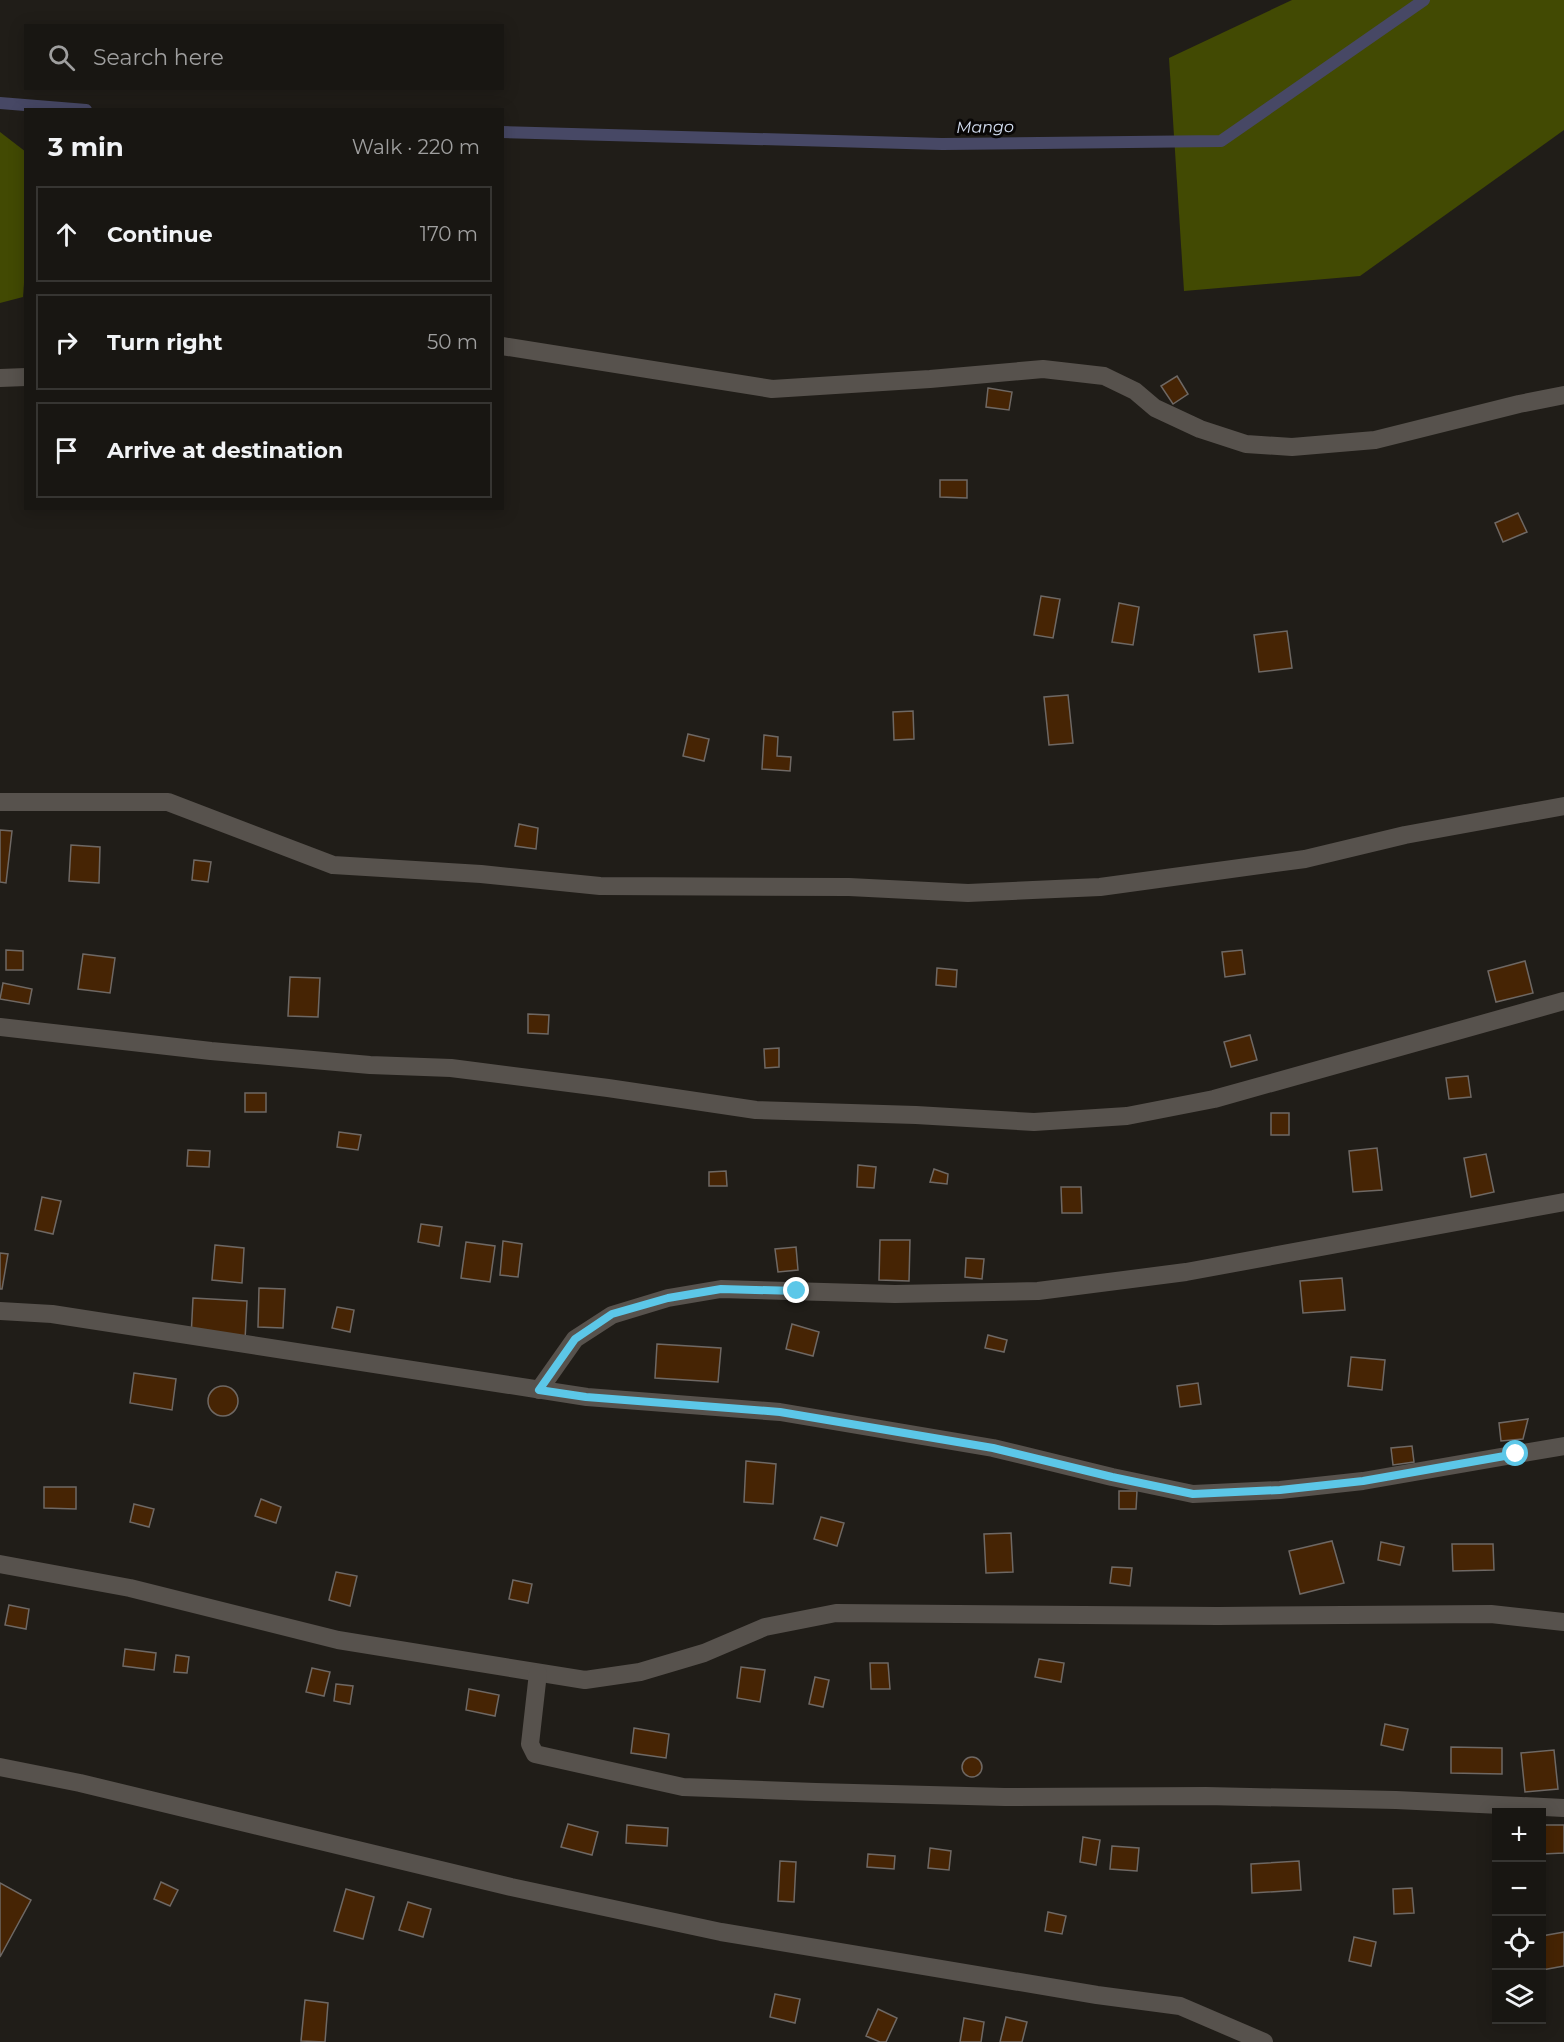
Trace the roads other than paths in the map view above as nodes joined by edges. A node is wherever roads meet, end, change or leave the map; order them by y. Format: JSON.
{"nodes":[{"id":1,"x":504,"y":346,"type":"edge"},
{"id":2,"x":24,"y":376,"type":"edge"},
{"id":3,"x":0,"y":378,"type":"edge"},
{"id":4,"x":1564,"y":395,"type":"edge"},
{"id":5,"x":0,"y":802,"type":"edge"},
{"id":6,"x":1564,"y":806,"type":"edge"},
{"id":7,"x":1564,"y":1001,"type":"edge"},
{"id":8,"x":0,"y":1027,"type":"edge"},
{"id":9,"x":1564,"y":1202,"type":"edge"},
{"id":10,"x":0,"y":1311,"type":"edge"},
{"id":11,"x":539,"y":1390,"type":"junction"},
{"id":12,"x":1564,"y":1446,"type":"edge"},
{"id":13,"x":0,"y":1564,"type":"edge"},
{"id":14,"x":1564,"y":1622,"type":"edge"},
{"id":15,"x":538,"y":1673,"type":"junction"},
{"id":16,"x":0,"y":1767,"type":"edge"},
{"id":17,"x":1564,"y":1808,"type":"edge"},
{"id":18,"x":1264,"y":2042,"type":"edge"}],
"edges":[{"from":1,"to":4,"type":"street"},
{"from":2,"to":3,"type":"street"},
{"from":5,"to":6,"type":"street"},
{"from":7,"to":8,"type":"street"},
{"from":9,"to":11,"type":"street"},
{"from":10,"to":11,"type":"street"},
{"from":11,"to":12,"type":"street"},
{"from":13,"to":15,"type":"street"},
{"from":14,"to":15,"type":"street"},
{"from":15,"to":17,"type":"street"},
{"from":16,"to":18,"type":"street"}]}
